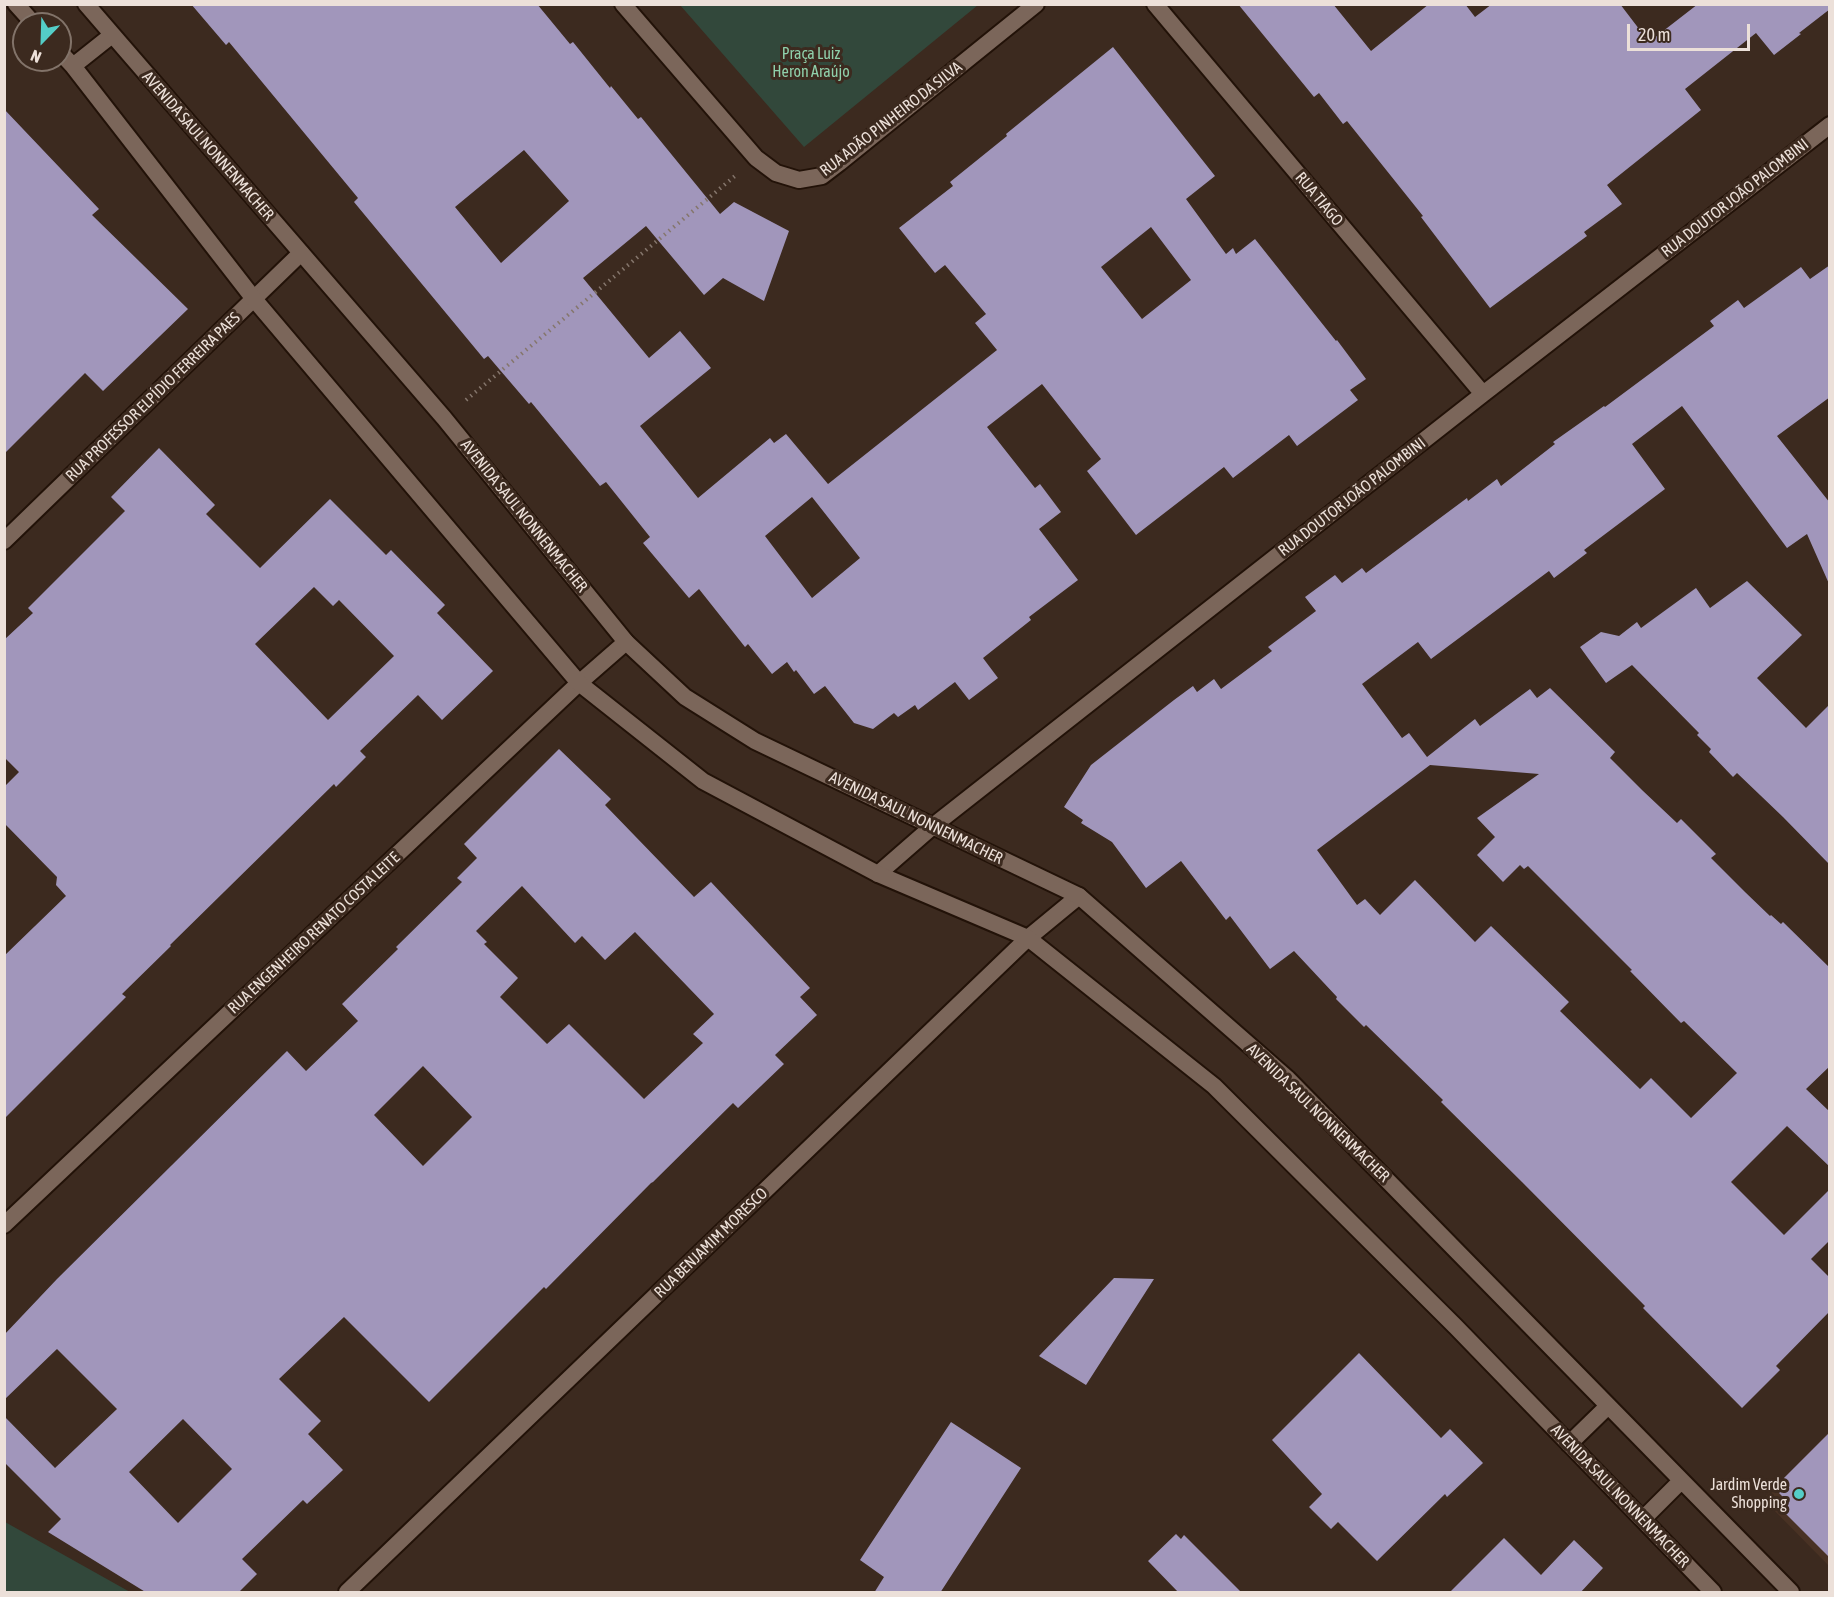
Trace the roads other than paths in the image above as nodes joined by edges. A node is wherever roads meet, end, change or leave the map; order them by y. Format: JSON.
{"nodes":[{"id":1,"x":86,"y":4,"type":"edge"},
{"id":2,"x":623,"y":4,"type":"edge"},
{"id":3,"x":1036,"y":4,"type":"edge"},
{"id":4,"x":1155,"y":4,"type":"edge"},
{"id":5,"x":112,"y":35,"type":"junction"},
{"id":6,"x":73,"y":66,"type":"joint"},
{"id":7,"x":1830,"y":125,"type":"edge"},
{"id":8,"x":301,"y":253,"type":"junction"},
{"id":9,"x":254,"y":299,"type":"junction"},
{"id":10,"x":1483,"y":394,"type":"junction"},
{"id":11,"x":4,"y":541,"type":"edge"},
{"id":12,"x":626,"y":642,"type":"junction"},
{"id":13,"x":579,"y":683,"type":"junction"},
{"id":14,"x":933,"y":826,"type":"junction"},
{"id":15,"x":878,"y":874,"type":"junction"},
{"id":16,"x":1078,"y":896,"type":"junction"},
{"id":17,"x":1028,"y":938,"type":"junction"},
{"id":18,"x":4,"y":1225,"type":"edge"},
{"id":19,"x":1608,"y":1406,"type":"junction"},
{"id":20,"x":1569,"y":1444,"type":"junction"},
{"id":21,"x":1682,"y":1481,"type":"junction"},
{"id":22,"x":1643,"y":1520,"type":"junction"},
{"id":23,"x":347,"y":1593,"type":"edge"},
{"id":24,"x":1713,"y":1593,"type":"edge"},
{"id":25,"x":1791,"y":1593,"type":"edge"}],
"edges":[{"from":1,"to":5,"type":"street","name":"AVENIDA SAUL NONNENMACHER"},
{"from":2,"to":3,"type":"street","name":"RUA ADÃO PINHEIRO DA SILVA"},
{"from":4,"to":10,"type":"street","name":"RUA TIAGO"},
{"from":5,"to":6,"type":"street"},
{"from":5,"to":8,"type":"street","name":"AVENIDA SAUL NONNENMACHER"},
{"from":6,"to":9,"type":"street","name":"AVENIDA SAUL NONNENMACHER"},
{"from":7,"to":10,"type":"street","name":"RUA DOUTOR JOÃO PALOMBINI"},
{"from":8,"to":9,"type":"street","name":"RUA PROFESSOR ELPÍDIO FERREIRA PAES"},
{"from":8,"to":12,"type":"street","name":"AVENIDA SAUL NONNENMACHER"},
{"from":9,"to":11,"type":"street","name":"RUA PROFESSOR ELPÍDIO FERREIRA PAES"},
{"from":9,"to":13,"type":"street","name":"AVENIDA SAUL NONNENMACHER"},
{"from":10,"to":14,"type":"street","name":"RUA DOUTOR JOÃO PALOMBINI"},
{"from":12,"to":13,"type":"street","name":"RUA ENGENHEIRO RENATO COSTA LEITE"},
{"from":12,"to":14,"type":"street","name":"AVENIDA SAUL NONNENMACHER"},
{"from":13,"to":15,"type":"street","name":"AVENIDA SAUL NONNENMACHER"},
{"from":13,"to":18,"type":"street","name":"RUA ENGENHEIRO RENATO COSTA LEITE"},
{"from":14,"to":15,"type":"street","name":"RUA DOUTOR JOÃO PALOMBINI"},
{"from":14,"to":16,"type":"street","name":"AVENIDA SAUL NONNENMACHER"},
{"from":15,"to":17,"type":"street","name":"AVENIDA SAUL NONNENMACHER"},
{"from":16,"to":17,"type":"street","name":"RUA BENJAMIM MORESCO"},
{"from":16,"to":19,"type":"street","name":"AVENIDA SAUL NONNENMACHER"},
{"from":17,"to":20,"type":"street","name":"AVENIDA SAUL NONNENMACHER"},
{"from":17,"to":23,"type":"street","name":"RUA BENJAMIM MORESCO"},
{"from":19,"to":20,"type":"street"},
{"from":19,"to":21,"type":"street","name":"AVENIDA SAUL NONNENMACHER"},
{"from":20,"to":22,"type":"street","name":"AVENIDA SAUL NONNENMACHER"},
{"from":21,"to":22,"type":"street"},
{"from":21,"to":25,"type":"street","name":"AVENIDA SAUL NONNENMACHER"},
{"from":22,"to":24,"type":"street","name":"AVENIDA SAUL NONNENMACHER"}]}
